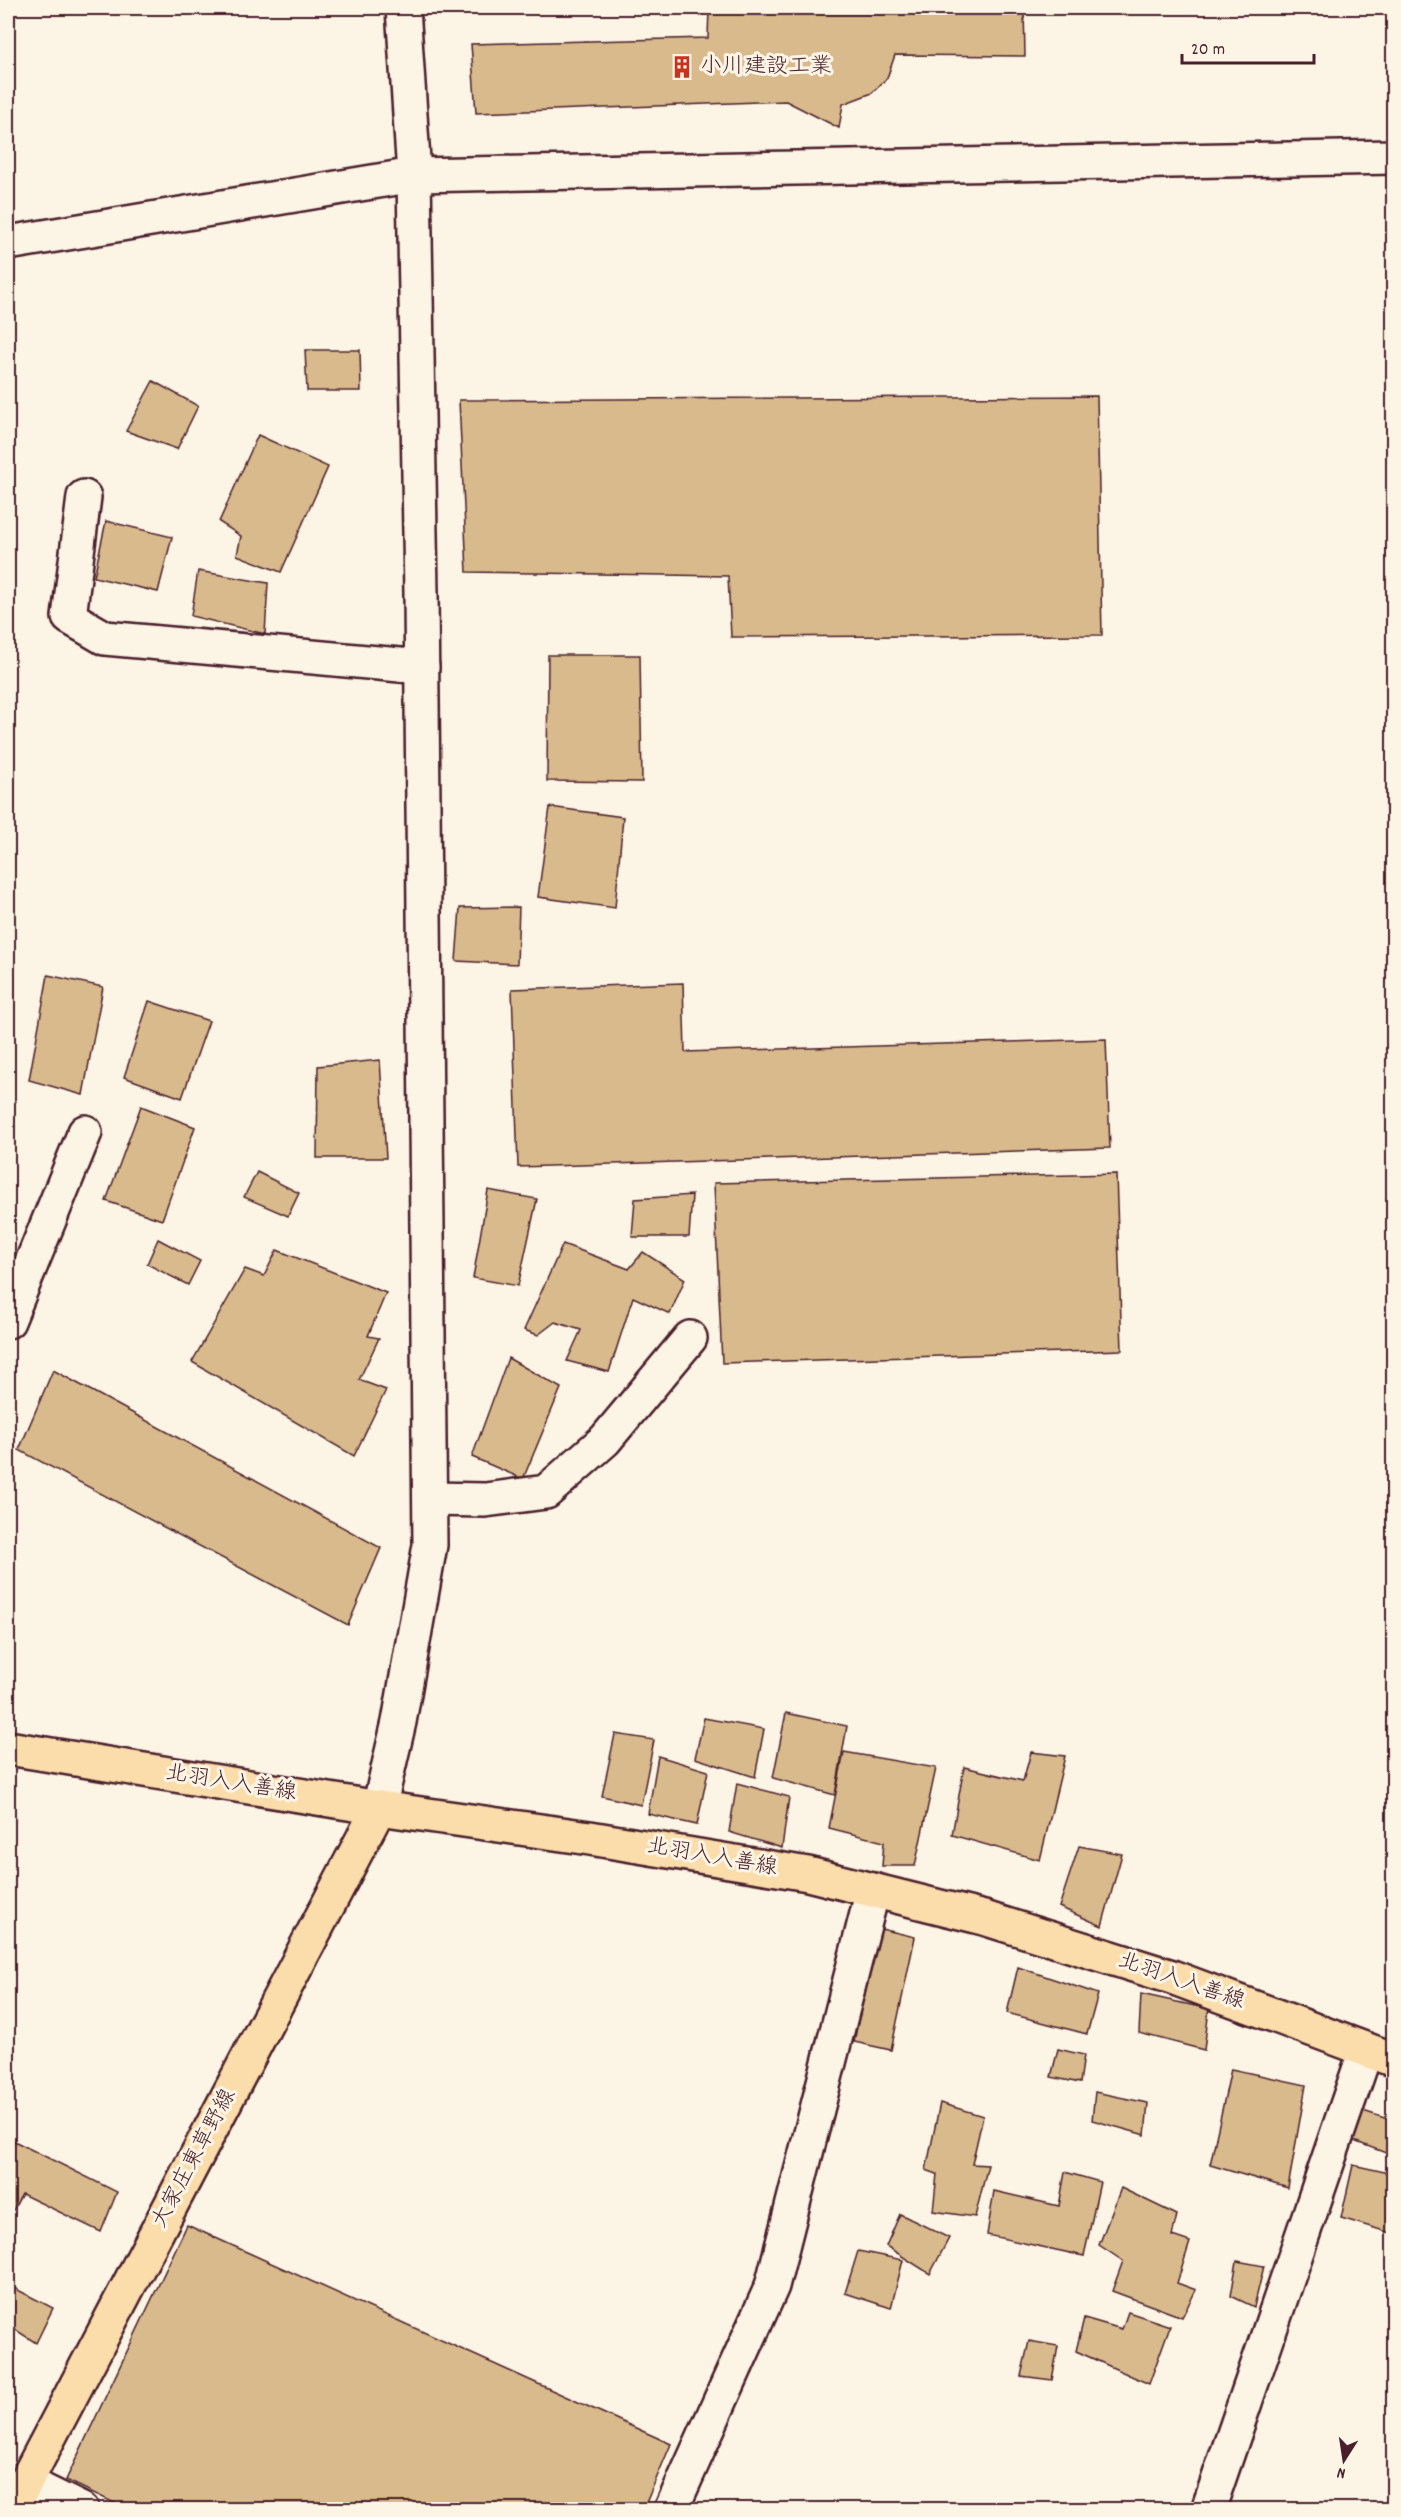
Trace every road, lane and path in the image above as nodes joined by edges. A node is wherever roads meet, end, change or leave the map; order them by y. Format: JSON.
{"nodes":[{"id":1,"x":403,"y":8,"type":"edge"},
{"id":2,"x":1394,"y":158,"type":"edge"},
{"id":3,"x":414,"y":175,"type":"junction"},
{"id":4,"x":8,"y":243,"type":"edge"},
{"id":5,"x":84,"y":497,"type":"dead end"},
{"id":6,"x":422,"y":667,"type":"junction"},
{"id":7,"x":85,"y":1132,"type":"dead end"},
{"id":8,"x":8,"y":1321,"type":"edge"},
{"id":9,"x":690,"y":1338,"type":"dead end"},
{"id":10,"x":430,"y":1499,"type":"junction"},
{"id":11,"x":8,"y":1748,"type":"edge"},
{"id":12,"x":379,"y":1808,"type":"junction"},
{"id":13,"x":873,"y":1890,"type":"junction"},
{"id":14,"x":1380,"y":2055,"type":"edge"},
{"id":15,"x":18,"y":2496,"type":"edge"},
{"id":16,"x":82,"y":2510,"type":"edge"},
{"id":17,"x":671,"y":2510,"type":"edge"},
{"id":18,"x":1209,"y":2510,"type":"edge"}],
"edges":[{"from":1,"to":3,"type":"street"},
{"from":2,"to":3,"type":"street"},
{"from":3,"to":4,"type":"street"},
{"from":3,"to":6,"type":"street"},
{"from":5,"to":6,"type":"street"},
{"from":6,"to":10,"type":"street"},
{"from":7,"to":8,"type":"street"},
{"from":9,"to":10,"type":"street"},
{"from":10,"to":12,"type":"street"},
{"from":11,"to":12,"type":"main road","name":"北羽入入善線"},
{"from":12,"to":13,"type":"main road","name":"北羽入入善線"},
{"from":12,"to":15,"type":"main road","name":"大家庄東草野線"},
{"from":13,"to":14,"type":"main road","name":"北羽入入善線"},
{"from":13,"to":17,"type":"street"},
{"from":14,"to":18,"type":"street"},
{"from":15,"to":16,"type":"street"}]}
